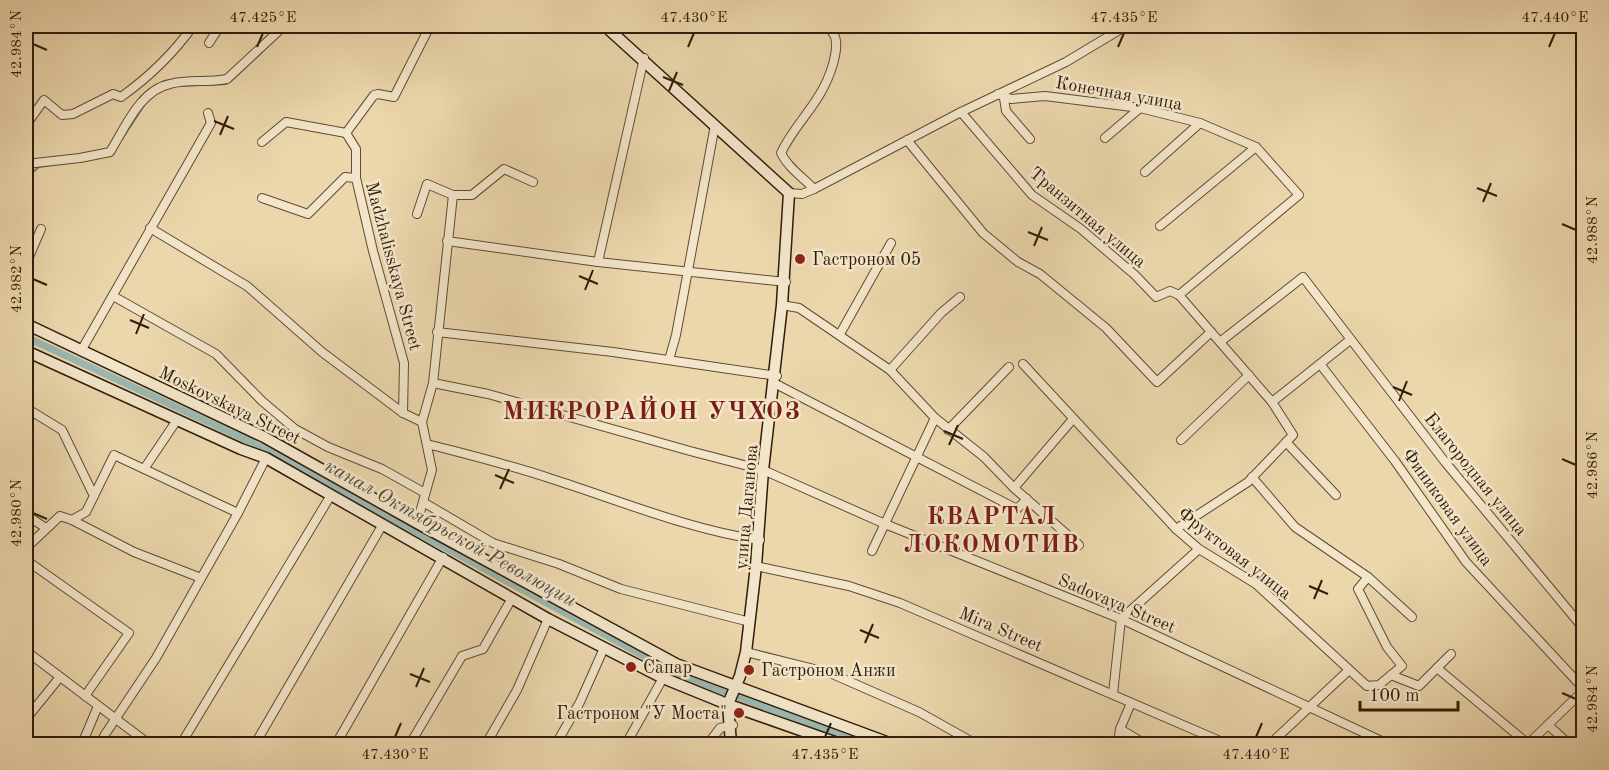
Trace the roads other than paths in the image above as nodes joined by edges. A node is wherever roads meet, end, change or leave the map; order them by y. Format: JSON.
{"nodes":[{"id":1,"x":194,"y":26,"type":"edge"},
{"id":2,"x":220,"y":26,"type":"edge"},
{"id":3,"x":284,"y":26,"type":"edge"},
{"id":4,"x":430,"y":26,"type":"edge"},
{"id":5,"x":607,"y":26,"type":"edge"},
{"id":6,"x":827,"y":26,"type":"edge"},
{"id":7,"x":1126,"y":26,"type":"edge"},
{"id":8,"x":209,"y":43,"type":"dead end"},
{"id":9,"x":643,"y":59,"type":"junction"},
{"id":10,"x":1001,"y":96,"type":"junction"},
{"id":11,"x":1140,"y":108,"type":"junction"},
{"id":12,"x":961,"y":112,"type":"junction"},
{"id":13,"x":208,"y":113,"type":"dead end"},
{"id":14,"x":1200,"y":123,"type":"junction"},
{"id":15,"x":715,"y":124,"type":"junction"},
{"id":16,"x":26,"y":125,"type":"edge"},
{"id":17,"x":346,"y":133,"type":"junction"},
{"id":18,"x":1105,"y":138,"type":"dead end"},
{"id":19,"x":1030,"y":139,"type":"dead end"},
{"id":20,"x":907,"y":140,"type":"junction"},
{"id":21,"x":262,"y":142,"type":"dead end"},
{"id":22,"x":1256,"y":147,"type":"junction"},
{"id":23,"x":26,"y":164,"type":"edge"},
{"id":24,"x":1145,"y":172,"type":"dead end"},
{"id":25,"x":356,"y":178,"type":"junction"},
{"id":26,"x":533,"y":182,"type":"dead end"},
{"id":27,"x":814,"y":189,"type":"junction"},
{"id":28,"x":790,"y":193,"type":"junction"},
{"id":29,"x":453,"y":195,"type":"junction"},
{"id":30,"x":262,"y":198,"type":"dead end"},
{"id":31,"x":417,"y":214,"type":"dead end"},
{"id":32,"x":1160,"y":226,"type":"dead end"},
{"id":33,"x":150,"y":228,"type":"junction"},
{"id":34,"x":41,"y":229,"type":"dead end"},
{"id":35,"x":447,"y":241,"type":"junction"},
{"id":36,"x":891,"y":243,"type":"dead end"},
{"id":37,"x":598,"y":262,"type":"junction"},
{"id":38,"x":26,"y":264,"type":"edge"},
{"id":39,"x":687,"y":272,"type":"junction"},
{"id":40,"x":785,"y":282,"type":"junction"},
{"id":41,"x":1179,"y":295,"type":"junction"},
{"id":42,"x":113,"y":296,"type":"junction"},
{"id":43,"x":960,"y":297,"type":"dead end"},
{"id":44,"x":783,"y":305,"type":"junction"},
{"id":45,"x":26,"y":324,"type":"edge"},
{"id":46,"x":437,"y":332,"type":"junction"},
{"id":47,"x":1211,"y":332,"type":"junction"},
{"id":48,"x":840,"y":334,"type":"junction"},
{"id":49,"x":1350,"y":340,"type":"junction"},
{"id":50,"x":1220,"y":342,"type":"junction"},
{"id":51,"x":26,"y":351,"type":"edge"},
{"id":52,"x":81,"y":351,"type":"junction"},
{"id":53,"x":669,"y":360,"type":"junction"},
{"id":54,"x":1023,"y":364,"type":"dead end"},
{"id":55,"x":1320,"y":364,"type":"junction"},
{"id":56,"x":1009,"y":367,"type":"dead end"},
{"id":57,"x":890,"y":370,"type":"junction"},
{"id":58,"x":1249,"y":375,"type":"junction"},
{"id":59,"x":775,"y":380,"type":"junction"},
{"id":60,"x":433,"y":383,"type":"junction"},
{"id":61,"x":1272,"y":402,"type":"junction"},
{"id":62,"x":26,"y":408,"type":"edge"},
{"id":63,"x":403,"y":413,"type":"junction"},
{"id":64,"x":935,"y":418,"type":"junction"},
{"id":65,"x":1074,"y":419,"type":"junction"},
{"id":66,"x":177,"y":420,"type":"junction"},
{"id":67,"x":422,"y":422,"type":"junction"},
{"id":68,"x":948,"y":430,"type":"junction"},
{"id":69,"x":1181,"y":440,"type":"dead end"},
{"id":70,"x":1286,"y":442,"type":"junction"},
{"id":71,"x":427,"y":444,"type":"junction"},
{"id":72,"x":917,"y":456,"type":"junction"},
{"id":73,"x":266,"y":458,"type":"junction"},
{"id":74,"x":144,"y":469,"type":"junction"},
{"id":75,"x":764,"y":470,"type":"junction"},
{"id":76,"x":1252,"y":477,"type":"junction"},
{"id":77,"x":1014,"y":488,"type":"junction"},
{"id":78,"x":425,"y":493,"type":"junction"},
{"id":79,"x":330,"y":495,"type":"junction"},
{"id":80,"x":1336,"y":495,"type":"dead end"},
{"id":81,"x":94,"y":496,"type":"junction"},
{"id":82,"x":1027,"y":499,"type":"junction"},
{"id":83,"x":423,"y":502,"type":"junction"},
{"id":84,"x":238,"y":513,"type":"junction"},
{"id":85,"x":26,"y":515,"type":"edge"},
{"id":86,"x":72,"y":520,"type":"junction"},
{"id":87,"x":384,"y":524,"type":"junction"},
{"id":88,"x":417,"y":524,"type":"junction"},
{"id":89,"x":885,"y":524,"type":"junction"},
{"id":90,"x":46,"y":528,"type":"junction"},
{"id":91,"x":1176,"y":529,"type":"junction"},
{"id":92,"x":759,"y":540,"type":"junction"},
{"id":93,"x":1078,"y":544,"type":"dead end"},
{"id":94,"x":26,"y":548,"type":"edge"},
{"id":95,"x":1199,"y":549,"type":"junction"},
{"id":96,"x":872,"y":551,"type":"dead end"},
{"id":97,"x":443,"y":557,"type":"junction"},
{"id":98,"x":26,"y":560,"type":"edge"},
{"id":99,"x":757,"y":566,"type":"junction"},
{"id":100,"x":201,"y":578,"type":"junction"},
{"id":101,"x":1368,"y":578,"type":"junction"},
{"id":102,"x":512,"y":598,"type":"junction"},
{"id":103,"x":1412,"y":617,"type":"dead end"},
{"id":104,"x":548,"y":619,"type":"junction"},
{"id":105,"x":1121,"y":619,"type":"junction"},
{"id":106,"x":749,"y":622,"type":"junction"},
{"id":107,"x":1584,"y":629,"type":"edge"},
{"id":108,"x":604,"y":648,"type":"junction"},
{"id":109,"x":26,"y":651,"type":"edge"},
{"id":110,"x":747,"y":652,"type":"junction"},
{"id":111,"x":1451,"y":654,"type":"dead end"},
{"id":112,"x":1437,"y":668,"type":"junction"},
{"id":113,"x":1349,"y":670,"type":"junction"},
{"id":114,"x":1391,"y":675,"type":"junction"},
{"id":115,"x":60,"y":677,"type":"junction"},
{"id":116,"x":663,"y":678,"type":"junction"},
{"id":117,"x":737,"y":686,"type":"junction"},
{"id":118,"x":1584,"y":690,"type":"edge"},
{"id":119,"x":1113,"y":694,"type":"junction"},
{"id":120,"x":85,"y":696,"type":"junction"},
{"id":121,"x":1131,"y":703,"type":"junction"},
{"id":122,"x":730,"y":705,"type":"junction"},
{"id":123,"x":98,"y":706,"type":"junction"},
{"id":124,"x":1310,"y":709,"type":"junction"},
{"id":125,"x":26,"y":719,"type":"edge"},
{"id":126,"x":116,"y":720,"type":"junction"},
{"id":127,"x":1548,"y":725,"type":"junction"},
{"id":128,"x":732,"y":726,"type":"junction"},
{"id":129,"x":1120,"y":729,"type":"junction"},
{"id":130,"x":82,"y":744,"type":"edge"},
{"id":131,"x":103,"y":744,"type":"edge"},
{"id":132,"x":149,"y":744,"type":"edge"},
{"id":133,"x":181,"y":744,"type":"edge"},
{"id":134,"x":255,"y":744,"type":"edge"},
{"id":135,"x":336,"y":744,"type":"edge"},
{"id":136,"x":410,"y":744,"type":"edge"},
{"id":137,"x":486,"y":744,"type":"edge"},
{"id":138,"x":556,"y":744,"type":"edge"},
{"id":139,"x":626,"y":744,"type":"edge"},
{"id":140,"x":708,"y":744,"type":"edge"},
{"id":141,"x":733,"y":744,"type":"edge"},
{"id":142,"x":840,"y":744,"type":"edge"},
{"id":143,"x":892,"y":744,"type":"edge"},
{"id":144,"x":976,"y":744,"type":"edge"},
{"id":145,"x":1118,"y":744,"type":"edge"},
{"id":146,"x":1145,"y":744,"type":"edge"},
{"id":147,"x":1227,"y":744,"type":"edge"},
{"id":148,"x":1270,"y":744,"type":"edge"},
{"id":149,"x":1388,"y":744,"type":"edge"},
{"id":150,"x":1528,"y":744,"type":"edge"},
{"id":151,"x":1569,"y":744,"type":"edge"}],
"edges":[{"from":1,"to":16,"type":"street"},
{"from":2,"to":8,"type":"street"},
{"from":3,"to":23,"type":"street"},
{"from":4,"to":17,"type":"street"},
{"from":5,"to":9,"type":"main road"},
{"from":6,"to":27,"type":"street"},
{"from":7,"to":10,"type":"street"},
{"from":9,"to":15,"type":"main road"},
{"from":9,"to":37,"type":"street"},
{"from":10,"to":11,"type":"street","name":"Конечная улица"},
{"from":10,"to":12,"type":"street","name":"Конечная улица"},
{"from":10,"to":19,"type":"street"},
{"from":11,"to":14,"type":"street","name":"Конечная улица"},
{"from":11,"to":18,"type":"street"},
{"from":12,"to":20,"type":"street","name":"Конечная улица"},
{"from":12,"to":41,"type":"street","name":"Транзитная улица"},
{"from":13,"to":33,"type":"street"},
{"from":14,"to":22,"type":"street","name":"Конечная улица"},
{"from":14,"to":24,"type":"street"},
{"from":15,"to":28,"type":"main road"},
{"from":15,"to":39,"type":"street"},
{"from":17,"to":21,"type":"street"},
{"from":17,"to":25,"type":"street","name":"Madzhalisskaya Street"},
{"from":20,"to":27,"type":"street","name":"Конечная улица"},
{"from":20,"to":47,"type":"street"},
{"from":22,"to":32,"type":"street"},
{"from":22,"to":41,"type":"street","name":"Конечная улица"},
{"from":25,"to":30,"type":"street"},
{"from":25,"to":63,"type":"street","name":"Madzhalisskaya Street"},
{"from":26,"to":29,"type":"street"},
{"from":27,"to":28,"type":"street","name":"Конечная улица"},
{"from":28,"to":40,"type":"main road","name":"улица Даганова"},
{"from":29,"to":31,"type":"street"},
{"from":29,"to":35,"type":"street"},
{"from":33,"to":42,"type":"street"},
{"from":33,"to":63,"type":"street"},
{"from":34,"to":38,"type":"street"},
{"from":35,"to":37,"type":"street"},
{"from":35,"to":46,"type":"street"},
{"from":36,"to":48,"type":"street"},
{"from":37,"to":39,"type":"street"},
{"from":39,"to":40,"type":"street"},
{"from":39,"to":53,"type":"street"},
{"from":40,"to":44,"type":"main road","name":"улица Даганова"},
{"from":41,"to":47,"type":"street"},
{"from":42,"to":52,"type":"street"},
{"from":42,"to":78,"type":"street"},
{"from":43,"to":57,"type":"street"},
{"from":44,"to":48,"type":"street"},
{"from":44,"to":59,"type":"main road","name":"улица Даганова"},
{"from":45,"to":52,"type":"main road","name":"Moskovskaya Street"},
{"from":46,"to":53,"type":"street"},
{"from":46,"to":60,"type":"street"},
{"from":47,"to":50,"type":"street"},
{"from":48,"to":57,"type":"street"},
{"from":49,"to":50,"type":"street","name":"Благородная улица"},
{"from":49,"to":55,"type":"street"},
{"from":49,"to":107,"type":"street","name":"Благородная улица"},
{"from":50,"to":58,"type":"street"},
{"from":51,"to":66,"type":"main road"},
{"from":52,"to":88,"type":"main road","name":"Moskovskaya Street"},
{"from":53,"to":59,"type":"street"},
{"from":54,"to":65,"type":"street","name":"Фруктовая улица"},
{"from":55,"to":61,"type":"street"},
{"from":55,"to":118,"type":"street","name":"Финиковая улица"},
{"from":56,"to":68,"type":"street"},
{"from":57,"to":64,"type":"street"},
{"from":58,"to":61,"type":"street"},
{"from":58,"to":69,"type":"street"},
{"from":59,"to":72,"type":"street"},
{"from":59,"to":75,"type":"main road","name":"улица Даганова"},
{"from":60,"to":67,"type":"street"},
{"from":60,"to":75,"type":"street","name":"Sadovaya Street"},
{"from":61,"to":70,"type":"street"},
{"from":62,"to":81,"type":"street"},
{"from":63,"to":67,"type":"street"},
{"from":64,"to":68,"type":"street"},
{"from":64,"to":72,"type":"street"},
{"from":65,"to":77,"type":"street"},
{"from":65,"to":91,"type":"street","name":"Фруктовая улица"},
{"from":66,"to":73,"type":"main road"},
{"from":66,"to":74,"type":"street"},
{"from":67,"to":71,"type":"street"},
{"from":68,"to":77,"type":"street"},
{"from":70,"to":76,"type":"street"},
{"from":70,"to":80,"type":"street"},
{"from":71,"to":78,"type":"street"},
{"from":71,"to":92,"type":"street"},
{"from":72,"to":82,"type":"street"},
{"from":72,"to":89,"type":"street"},
{"from":73,"to":79,"type":"main road"},
{"from":73,"to":84,"type":"street"},
{"from":74,"to":81,"type":"street"},
{"from":74,"to":84,"type":"street"},
{"from":75,"to":89,"type":"street","name":"Sadovaya Street"},
{"from":75,"to":92,"type":"main road","name":"улица Даганова"},
{"from":76,"to":91,"type":"street"},
{"from":76,"to":101,"type":"street"},
{"from":77,"to":82,"type":"street"},
{"from":78,"to":83,"type":"street"},
{"from":79,"to":87,"type":"main road"},
{"from":79,"to":133,"type":"street"},
{"from":81,"to":86,"type":"street"},
{"from":82,"to":93,"type":"street"},
{"from":83,"to":88,"type":"street"},
{"from":83,"to":106,"type":"street"},
{"from":84,"to":100,"type":"street"},
{"from":85,"to":90,"type":"street"},
{"from":86,"to":90,"type":"street"},
{"from":86,"to":100,"type":"street"},
{"from":87,"to":97,"type":"main road"},
{"from":87,"to":134,"type":"street"},
{"from":88,"to":117,"type":"main road","name":"Moskovskaya Street"},
{"from":89,"to":96,"type":"street"},
{"from":89,"to":105,"type":"street","name":"Sadovaya Street"},
{"from":90,"to":94,"type":"street"},
{"from":91,"to":95,"type":"street","name":"Фруктовая улица"},
{"from":92,"to":99,"type":"main road","name":"улица Даганова"},
{"from":95,"to":105,"type":"street"},
{"from":95,"to":113,"type":"street","name":"Фруктовая улица"},
{"from":97,"to":102,"type":"main road"},
{"from":97,"to":135,"type":"street"},
{"from":98,"to":120,"type":"street"},
{"from":99,"to":106,"type":"main road","name":"улица Даганова"},
{"from":99,"to":119,"type":"street","name":"Mira Street"},
{"from":100,"to":126,"type":"street"},
{"from":101,"to":103,"type":"street"},
{"from":101,"to":114,"type":"street"},
{"from":102,"to":104,"type":"main road"},
{"from":102,"to":136,"type":"street"},
{"from":104,"to":108,"type":"main road"},
{"from":104,"to":137,"type":"street"},
{"from":105,"to":119,"type":"street"},
{"from":105,"to":124,"type":"street","name":"Sadovaya Street"},
{"from":106,"to":110,"type":"main road","name":"улица Даганова"},
{"from":108,"to":116,"type":"main road"},
{"from":108,"to":138,"type":"street"},
{"from":109,"to":115,"type":"street"},
{"from":110,"to":117,"type":"main road","name":"улица Даганова"},
{"from":110,"to":144,"type":"street"},
{"from":111,"to":112,"type":"street"},
{"from":112,"to":114,"type":"street"},
{"from":112,"to":150,"type":"street"},
{"from":113,"to":114,"type":"street","name":"Фруктовая улица"},
{"from":113,"to":124,"type":"street"},
{"from":115,"to":120,"type":"street"},
{"from":115,"to":125,"type":"street"},
{"from":116,"to":122,"type":"main road"},
{"from":116,"to":139,"type":"street"},
{"from":117,"to":122,"type":"main road","name":"улица Даганова"},
{"from":117,"to":143,"type":"main road","name":"Moskovskaya Street"},
{"from":118,"to":127,"type":"street"},
{"from":119,"to":121,"type":"street","name":"Mira Street"},
{"from":120,"to":123,"type":"street"},
{"from":121,"to":129,"type":"street"},
{"from":121,"to":147,"type":"street","name":"Mira Street"},
{"from":122,"to":128,"type":"main road","name":"улица Даганова"},
{"from":122,"to":142,"type":"main road"},
{"from":123,"to":126,"type":"street"},
{"from":123,"to":130,"type":"street"},
{"from":124,"to":148,"type":"street"},
{"from":124,"to":149,"type":"street","name":"Sadovaya Street"},
{"from":126,"to":131,"type":"street"},
{"from":126,"to":132,"type":"street"},
{"from":127,"to":150,"type":"street"},
{"from":127,"to":151,"type":"street"},
{"from":128,"to":140,"type":"street"},
{"from":128,"to":141,"type":"main road","name":"улица Даганова"},
{"from":129,"to":145,"type":"street"},
{"from":129,"to":146,"type":"street"}]}
